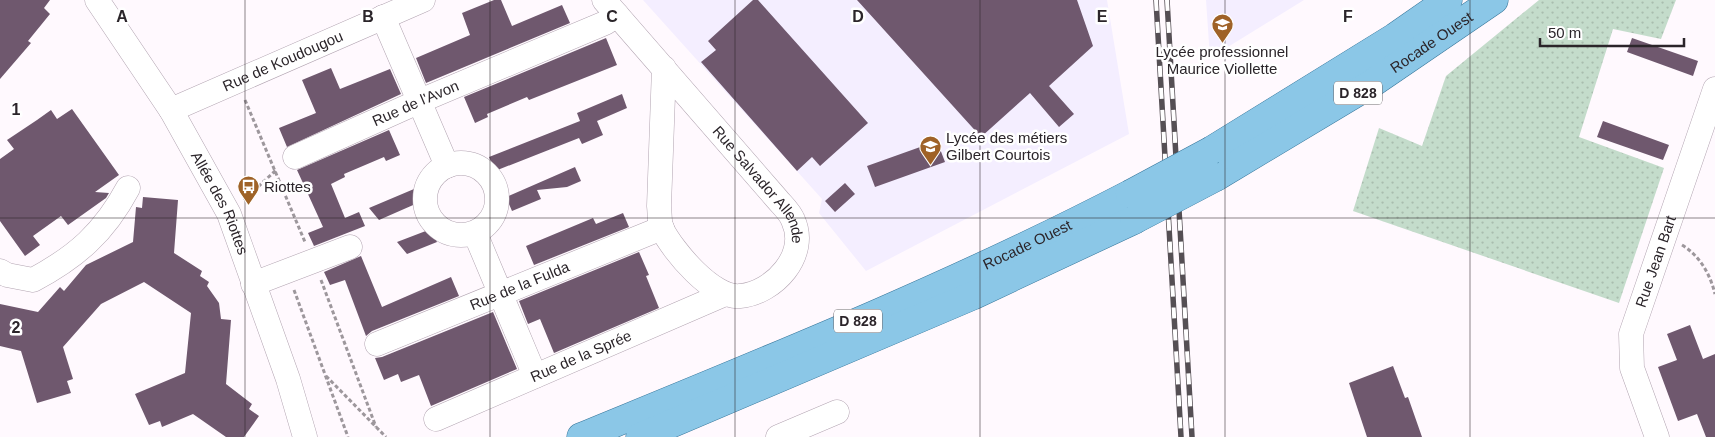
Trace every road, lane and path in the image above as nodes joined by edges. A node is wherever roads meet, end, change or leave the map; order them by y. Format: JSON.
{"nodes":[{"id":1,"x":97,"y":0,"type":"edge"},
{"id":2,"x":423,"y":0,"type":"edge"},
{"id":3,"x":1448,"y":0,"type":"edge"},
{"id":4,"x":1494,"y":0,"type":"edge"},
{"id":5,"x":610,"y":8,"type":"edge"},
{"id":6,"x":383,"y":17,"type":"junction"},
{"id":7,"x":664,"y":68,"type":"junction"},
{"id":8,"x":1715,"y":89,"type":"edge"},
{"id":9,"x":420,"y":101,"type":"junction"},
{"id":10,"x":171,"y":110,"type":"junction"},
{"id":11,"x":295,"y":157,"type":"joint"},
{"id":12,"x":447,"y":166,"type":"junction"},
{"id":13,"x":128,"y":188,"type":"dead end"},
{"id":14,"x":1132,"y":207,"type":"junction"},
{"id":15,"x":229,"y":214,"type":"junction"},
{"id":16,"x":662,"y":228,"type":"junction"},
{"id":17,"x":475,"y":233,"type":"junction"},
{"id":18,"x":1665,"y":235,"type":"junction"},
{"id":19,"x":350,"y":247,"type":"dead end"},
{"id":20,"x":0,"y":271,"type":"edge"},
{"id":21,"x":291,"y":281,"type":"dead end"},
{"id":22,"x":254,"y":284,"type":"junction"},
{"id":23,"x":499,"y":293,"type":"junction"},
{"id":24,"x":725,"y":294,"type":"junction"},
{"id":25,"x":1715,"y":294,"type":"edge"},
{"id":26,"x":378,"y":344,"type":"dead end"},
{"id":27,"x":324,"y":374,"type":"junction"},
{"id":28,"x":535,"y":376,"type":"junction"},
{"id":29,"x":837,"y":412,"type":"dead end"},
{"id":30,"x":436,"y":419,"type":"dead end"},
{"id":31,"x":307,"y":433,"type":"edge"},
{"id":32,"x":348,"y":437,"type":"edge"},
{"id":33,"x":386,"y":437,"type":"edge"},
{"id":34,"x":581,"y":437,"type":"edge"},
{"id":35,"x":640,"y":437,"type":"edge"},
{"id":36,"x":778,"y":437,"type":"edge"},
{"id":37,"x":1657,"y":437,"type":"edge"}],
"edges":[{"from":1,"to":10,"type":"street","name":"Allée des Riottes"},
{"from":2,"to":6,"type":"street","name":"Rue de Koudougou"},
{"from":3,"to":14,"type":"main road","name":"Rocade Ouest","number":"D 828","bridge":true},
{"from":4,"to":14,"type":"main road","name":"Rocade Ouest","number":"D 828","bridge":true},
{"from":5,"to":7,"type":"street","name":"Rue Salvador Allende"},
{"from":5,"to":9,"type":"street","name":"Rue de l'Avon"},
{"from":6,"to":9,"type":"street"},
{"from":6,"to":10,"type":"street","name":"Rue de Koudougou"},
{"from":7,"to":16,"type":"street"},
{"from":7,"to":24,"type":"street","name":"Rue Salvador Allende"},
{"from":8,"to":18,"type":"street","name":"Rue Jean Bart"},
{"from":9,"to":11,"type":"street","name":"Rue de l'Avon"},
{"from":9,"to":12,"type":"street"},
{"from":10,"to":15,"type":"street","name":"Allée des Riottes"},
{"from":11,"to":15,"type":"path"},
{"from":12,"to":17,"type":"street"},
{"from":12,"to":17,"type":"street"},
{"from":13,"to":20,"type":"street"},
{"from":14,"to":34,"type":"main road","name":"Rocade Ouest","number":"D 828"},
{"from":14,"to":35,"type":"main road","name":"Rocade Ouest","number":"D 828"},
{"from":15,"to":22,"type":"street","name":"Allée des Riottes"},
{"from":16,"to":23,"type":"street","name":"Rue de la Fulda"},
{"from":16,"to":24,"type":"street"},
{"from":17,"to":23,"type":"street"},
{"from":18,"to":25,"type":"path"},
{"from":18,"to":37,"type":"street","name":"Rue Jean Bart"},
{"from":19,"to":22,"type":"street"},
{"from":21,"to":27,"type":"path"},
{"from":22,"to":31,"type":"street","name":"Allée des Riottes"},
{"from":23,"to":26,"type":"street","name":"Rue de la Fulda"},
{"from":23,"to":28,"type":"street"},
{"from":24,"to":28,"type":"street","name":"Rue de la Sprée"},
{"from":27,"to":32,"type":"path"},
{"from":27,"to":33,"type":"path"},
{"from":28,"to":30,"type":"street","name":"Rue de la Sprée"},
{"from":29,"to":36,"type":"street"}]}
